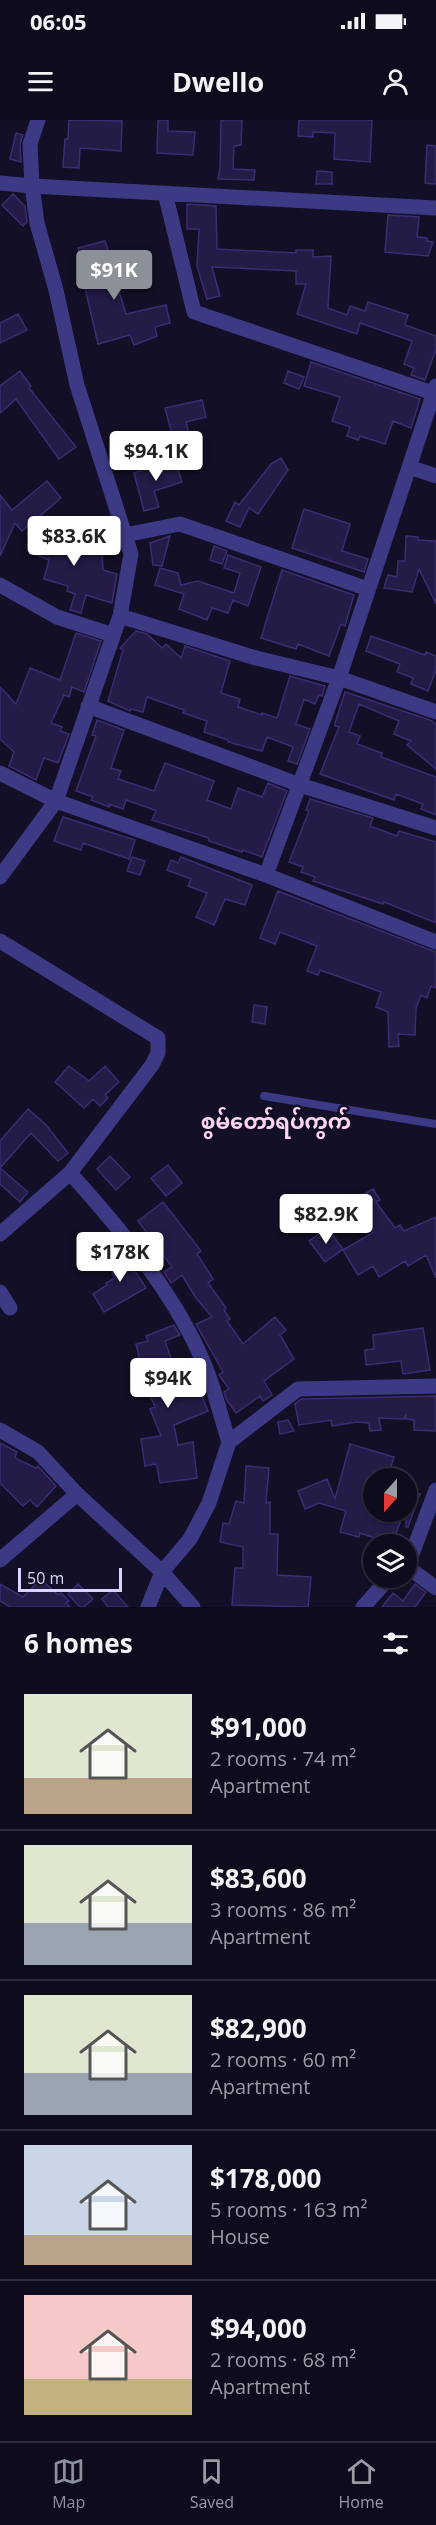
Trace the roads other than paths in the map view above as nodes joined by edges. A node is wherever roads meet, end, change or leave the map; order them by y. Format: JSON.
{"nodes":[{"id":1,"x":38,"y":120,"type":"edge"},
{"id":2,"x":0,"y":183,"type":"edge"},
{"id":3,"x":32,"y":186,"type":"junction"},
{"id":4,"x":165,"y":193,"type":"junction"},
{"id":5,"x":436,"y":208,"type":"edge"},
{"id":6,"x":435,"y":389,"type":"edge"},
{"id":7,"x":409,"y":467,"type":"junction"},
{"id":8,"x":436,"y":476,"type":"edge"},
{"id":9,"x":125,"y":536,"type":"junction"},
{"id":10,"x":0,"y":585,"type":"edge"},
{"id":11,"x":368,"y":589,"type":"junction"},
{"id":12,"x":120,"y":616,"type":"junction"},
{"id":13,"x":113,"y":635,"type":"junction"},
{"id":14,"x":339,"y":678,"type":"junction"},
{"id":15,"x":88,"y":706,"type":"junction"},
{"id":16,"x":436,"y":712,"type":"edge"},
{"id":17,"x":0,"y":773,"type":"edge"},
{"id":18,"x":300,"y":785,"type":"junction"},
{"id":19,"x":56,"y":801,"type":"junction"},
{"id":20,"x":436,"y":828,"type":"edge"},
{"id":21,"x":266,"y":875,"type":"junction"},
{"id":22,"x":0,"y":877,"type":"edge"},
{"id":23,"x":0,"y":941,"type":"edge"},
{"id":24,"x":436,"y":942,"type":"edge"},
{"id":25,"x":264,"y":1096,"type":"dead end"},
{"id":26,"x":436,"y":1124,"type":"edge"},
{"id":27,"x":70,"y":1173,"type":"junction"},
{"id":28,"x":0,"y":1234,"type":"edge"},
{"id":29,"x":0,"y":1292,"type":"edge"},
{"id":30,"x":10,"y":1308,"type":"dead end"},
{"id":31,"x":436,"y":1386,"type":"edge"},
{"id":32,"x":0,"y":1430,"type":"edge"},
{"id":33,"x":229,"y":1442,"type":"junction"},
{"id":34,"x":436,"y":1490,"type":"edge"},
{"id":35,"x":77,"y":1494,"type":"junction"},
{"id":36,"x":417,"y":1541,"type":"edge"},
{"id":37,"x":0,"y":1560,"type":"edge"},
{"id":38,"x":162,"y":1572,"type":"junction"},
{"id":39,"x":417,"y":1574,"type":"edge"},
{"id":40,"x":380,"y":1588,"type":"edge"},
{"id":41,"x":436,"y":1588,"type":"edge"},
{"id":42,"x":148,"y":1607,"type":"edge"},
{"id":43,"x":193,"y":1607,"type":"edge"},
{"id":44,"x":363,"y":1607,"type":"edge"}],
"edges":[{"from":1,"to":3,"type":"street"},
{"from":2,"to":3,"type":"street"},
{"from":3,"to":4,"type":"street"},
{"from":3,"to":9,"type":"street"},
{"from":4,"to":5,"type":"street"},
{"from":4,"to":6,"type":"street"},
{"from":6,"to":7,"type":"street"},
{"from":7,"to":8,"type":"street"},
{"from":7,"to":11,"type":"street"},
{"from":9,"to":11,"type":"street"},
{"from":9,"to":12,"type":"street"},
{"from":10,"to":13,"type":"street"},
{"from":11,"to":14,"type":"street"},
{"from":12,"to":13,"type":"street"},
{"from":12,"to":14,"type":"street"},
{"from":13,"to":15,"type":"street"},
{"from":14,"to":16,"type":"street"},
{"from":14,"to":18,"type":"street"},
{"from":15,"to":18,"type":"street"},
{"from":15,"to":19,"type":"street"},
{"from":17,"to":19,"type":"street"},
{"from":18,"to":20,"type":"street"},
{"from":18,"to":21,"type":"street"},
{"from":19,"to":21,"type":"street"},
{"from":19,"to":22,"type":"street"},
{"from":21,"to":24,"type":"street"},
{"from":23,"to":27,"type":"street"},
{"from":25,"to":26,"type":"lane"},
{"from":27,"to":28,"type":"street"},
{"from":27,"to":33,"type":"street"},
{"from":29,"to":30,"type":"street"},
{"from":31,"to":33,"type":"street"},
{"from":32,"to":35,"type":"street"},
{"from":33,"to":38,"type":"street"},
{"from":34,"to":36,"type":"street"},
{"from":35,"to":37,"type":"street"},
{"from":35,"to":38,"type":"street"},
{"from":38,"to":42,"type":"street"},
{"from":38,"to":43,"type":"street"},
{"from":39,"to":41,"type":"street"},
{"from":40,"to":44,"type":"street"}]}
